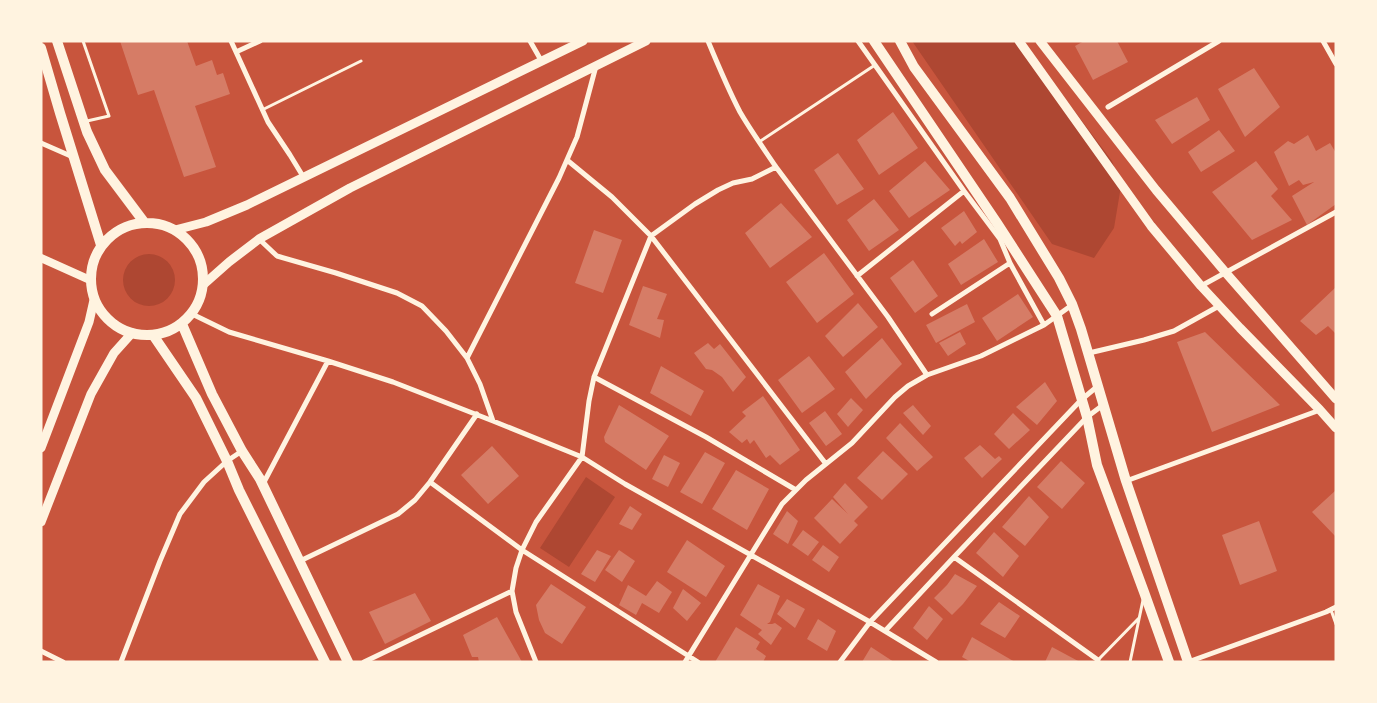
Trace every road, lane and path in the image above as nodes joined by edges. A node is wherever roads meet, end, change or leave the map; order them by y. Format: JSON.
{"nodes":[{"id":1,"x":57,"y":41,"type":"edge"},
{"id":2,"x":83,"y":41,"type":"edge"},
{"id":3,"x":231,"y":41,"type":"edge"},
{"id":4,"x":260,"y":41,"type":"edge"},
{"id":5,"x":530,"y":41,"type":"edge"},
{"id":6,"x":583,"y":41,"type":"edge"},
{"id":7,"x":646,"y":41,"type":"edge"},
{"id":8,"x":708,"y":41,"type":"edge"},
{"id":9,"x":858,"y":41,"type":"edge"},
{"id":10,"x":874,"y":41,"type":"edge"},
{"id":11,"x":900,"y":41,"type":"edge"},
{"id":12,"x":1019,"y":41,"type":"edge"},
{"id":13,"x":1040,"y":41,"type":"edge"},
{"id":14,"x":1219,"y":41,"type":"edge"},
{"id":15,"x":1322,"y":41,"type":"edge"},
{"id":16,"x":41,"y":48,"type":"edge"},
{"id":17,"x":236,"y":52,"type":"junction"},
{"id":18,"x":361,"y":61,"type":"dead end"},
{"id":19,"x":542,"y":62,"type":"junction"},
{"id":20,"x":875,"y":64,"type":"junction"},
{"id":21,"x":1336,"y":64,"type":"edge"},
{"id":22,"x":596,"y":66,"type":"junction"},
{"id":23,"x":1108,"y":107,"type":"dead end"},
{"id":24,"x":262,"y":111,"type":"junction"},
{"id":25,"x":84,"y":122,"type":"junction"},
{"id":26,"x":759,"y":142,"type":"junction"},
{"id":27,"x":41,"y":143,"type":"edge"},
{"id":28,"x":74,"y":158,"type":"junction"},
{"id":29,"x":567,"y":160,"type":"junction"},
{"id":30,"x":776,"y":167,"type":"junction"},
{"id":31,"x":304,"y":178,"type":"junction"},
{"id":32,"x":964,"y":191,"type":"junction"},
{"id":33,"x":1336,"y":212,"type":"edge"},
{"id":34,"x":144,"y":222,"type":"junction"},
{"id":35,"x":175,"y":230,"type":"junction"},
{"id":36,"x":651,"y":236,"type":"junction"},
{"id":37,"x":259,"y":239,"type":"junction"},
{"id":38,"x":101,"y":245,"type":"junction"},
{"id":39,"x":41,"y":258,"type":"edge"},
{"id":40,"x":1010,"y":263,"type":"junction"},
{"id":41,"x":1226,"y":273,"type":"junction"},
{"id":42,"x":858,"y":276,"type":"junction"},
{"id":43,"x":90,"y":280,"type":"junction"},
{"id":44,"x":203,"y":286,"type":"junction"},
{"id":45,"x":1201,"y":286,"type":"junction"},
{"id":46,"x":94,"y":300,"type":"junction"},
{"id":47,"x":1072,"y":304,"type":"junction"},
{"id":48,"x":1219,"y":306,"type":"junction"},
{"id":49,"x":192,"y":314,"type":"junction"},
{"id":50,"x":932,"y":314,"type":"dead end"},
{"id":51,"x":1057,"y":316,"type":"junction"},
{"id":52,"x":182,"y":324,"type":"junction"},
{"id":53,"x":1044,"y":324,"type":"junction"},
{"id":54,"x":132,"y":333,"type":"junction"},
{"id":55,"x":153,"y":335,"type":"junction"},
{"id":56,"x":1089,"y":352,"type":"junction"},
{"id":57,"x":466,"y":358,"type":"junction"},
{"id":58,"x":328,"y":361,"type":"junction"},
{"id":59,"x":927,"y":375,"type":"junction"},
{"id":60,"x":594,"y":377,"type":"junction"},
{"id":61,"x":1099,"y":386,"type":"junction"},
{"id":62,"x":1336,"y":399,"type":"edge"},
{"id":63,"x":1081,"y":400,"type":"junction"},
{"id":64,"x":1104,"y":404,"type":"junction"},
{"id":65,"x":1320,"y":410,"type":"junction"},
{"id":66,"x":477,"y":414,"type":"junction"},
{"id":67,"x":1086,"y":417,"type":"junction"},
{"id":68,"x":493,"y":421,"type":"junction"},
{"id":69,"x":1336,"y":428,"type":"edge"},
{"id":70,"x":41,"y":448,"type":"edge"},
{"id":71,"x":242,"y":451,"type":"junction"},
{"id":72,"x":582,"y":457,"type":"junction"},
{"id":73,"x":227,"y":461,"type":"junction"},
{"id":74,"x":826,"y":464,"type":"junction"},
{"id":75,"x":1126,"y":481,"type":"junction"},
{"id":76,"x":430,"y":482,"type":"junction"},
{"id":77,"x":263,"y":485,"type":"junction"},
{"id":78,"x":796,"y":490,"type":"junction"},
{"id":79,"x":41,"y":522,"type":"edge"},
{"id":80,"x":522,"y":550,"type":"junction"},
{"id":81,"x":750,"y":554,"type":"junction"},
{"id":82,"x":954,"y":557,"type":"junction"},
{"id":83,"x":300,"y":561,"type":"junction"},
{"id":84,"x":512,"y":591,"type":"junction"},
{"id":85,"x":1144,"y":592,"type":"junction"},
{"id":86,"x":1334,"y":608,"type":"edge"},
{"id":87,"x":1139,"y":617,"type":"junction"},
{"id":88,"x":870,"y":622,"type":"junction"},
{"id":89,"x":1336,"y":624,"type":"edge"},
{"id":90,"x":885,"y":631,"type":"junction"},
{"id":91,"x":41,"y":651,"type":"edge"},
{"id":92,"x":689,"y":655,"type":"junction"},
{"id":93,"x":1098,"y":661,"type":"edge"},
{"id":94,"x":63,"y":662,"type":"edge"},
{"id":95,"x":120,"y":662,"type":"edge"},
{"id":96,"x":325,"y":662,"type":"edge"},
{"id":97,"x":348,"y":662,"type":"edge"},
{"id":98,"x":364,"y":662,"type":"edge"},
{"id":99,"x":536,"y":662,"type":"edge"},
{"id":100,"x":685,"y":662,"type":"edge"},
{"id":101,"x":698,"y":662,"type":"edge"},
{"id":102,"x":840,"y":662,"type":"edge"},
{"id":103,"x":936,"y":662,"type":"edge"},
{"id":104,"x":1130,"y":662,"type":"edge"},
{"id":105,"x":1169,"y":662,"type":"edge"},
{"id":106,"x":1188,"y":662,"type":"edge"}],
"edges":[{"from":1,"to":25,"type":"main road"},
{"from":2,"to":25,"type":"lane"},
{"from":3,"to":17,"type":"street"},
{"from":4,"to":17,"type":"street"},
{"from":5,"to":19,"type":"street"},
{"from":6,"to":19,"type":"main road"},
{"from":7,"to":22,"type":"main road"},
{"from":8,"to":26,"type":"street"},
{"from":9,"to":20,"type":"street"},
{"from":10,"to":51,"type":"main road"},
{"from":11,"to":47,"type":"main road"},
{"from":12,"to":45,"type":"main road"},
{"from":13,"to":41,"type":"main road"},
{"from":14,"to":23,"type":"street"},
{"from":15,"to":21,"type":"street"},
{"from":16,"to":28,"type":"main road"},
{"from":17,"to":24,"type":"street"},
{"from":18,"to":24,"type":"lane"},
{"from":19,"to":31,"type":"main road"},
{"from":20,"to":26,"type":"lane"},
{"from":20,"to":32,"type":"street"},
{"from":22,"to":29,"type":"street"},
{"from":22,"to":37,"type":"main road"},
{"from":24,"to":31,"type":"street"},
{"from":25,"to":34,"type":"main road"},
{"from":26,"to":30,"type":"street"},
{"from":27,"to":28,"type":"street"},
{"from":28,"to":38,"type":"main road"},
{"from":29,"to":36,"type":"street"},
{"from":29,"to":57,"type":"street"},
{"from":30,"to":36,"type":"street"},
{"from":30,"to":42,"type":"street"},
{"from":31,"to":35,"type":"main road"},
{"from":32,"to":40,"type":"street"},
{"from":32,"to":42,"type":"street"},
{"from":33,"to":41,"type":"street"},
{"from":34,"to":35,"type":"main road"},
{"from":34,"to":38,"type":"main road"},
{"from":35,"to":44,"type":"main road"},
{"from":36,"to":60,"type":"street"},
{"from":36,"to":74,"type":"street"},
{"from":37,"to":44,"type":"main road"},
{"from":37,"to":57,"type":"street"},
{"from":38,"to":43,"type":"main road"},
{"from":39,"to":43,"type":"street"},
{"from":40,"to":50,"type":"street"},
{"from":40,"to":53,"type":"street"},
{"from":41,"to":45,"type":"street"},
{"from":41,"to":62,"type":"main road"},
{"from":42,"to":59,"type":"street"},
{"from":43,"to":46,"type":"main road"},
{"from":44,"to":49,"type":"main road"},
{"from":45,"to":48,"type":"main road"},
{"from":46,"to":54,"type":"main road"},
{"from":46,"to":70,"type":"main road"},
{"from":47,"to":51,"type":"street"},
{"from":47,"to":56,"type":"main road"},
{"from":48,"to":56,"type":"street"},
{"from":48,"to":65,"type":"main road"},
{"from":49,"to":52,"type":"main road"},
{"from":49,"to":58,"type":"street"},
{"from":51,"to":53,"type":"street"},
{"from":51,"to":63,"type":"main road"},
{"from":52,"to":55,"type":"main road"},
{"from":52,"to":71,"type":"main road"},
{"from":53,"to":59,"type":"street"},
{"from":54,"to":55,"type":"main road"},
{"from":54,"to":79,"type":"main road"},
{"from":55,"to":73,"type":"main road"},
{"from":56,"to":61,"type":"main road"},
{"from":57,"to":68,"type":"street"},
{"from":58,"to":66,"type":"street"},
{"from":58,"to":77,"type":"street"},
{"from":59,"to":74,"type":"street"},
{"from":60,"to":72,"type":"street"},
{"from":60,"to":78,"type":"street"},
{"from":61,"to":63,"type":"street"},
{"from":61,"to":64,"type":"main road"},
{"from":63,"to":67,"type":"main road"},
{"from":63,"to":88,"type":"street"},
{"from":64,"to":67,"type":"street"},
{"from":64,"to":75,"type":"main road"},
{"from":65,"to":69,"type":"main road"},
{"from":65,"to":75,"type":"street"},
{"from":66,"to":68,"type":"street"},
{"from":66,"to":76,"type":"street"},
{"from":67,"to":82,"type":"street"},
{"from":67,"to":85,"type":"main road"},
{"from":68,"to":72,"type":"street"},
{"from":71,"to":73,"type":"street"},
{"from":71,"to":77,"type":"main road"},
{"from":72,"to":80,"type":"street"},
{"from":72,"to":81,"type":"street"},
{"from":73,"to":95,"type":"street"},
{"from":73,"to":96,"type":"main road"},
{"from":74,"to":78,"type":"street"},
{"from":75,"to":106,"type":"main road"},
{"from":76,"to":80,"type":"street"},
{"from":76,"to":83,"type":"street"},
{"from":77,"to":83,"type":"main road"},
{"from":78,"to":81,"type":"street"},
{"from":80,"to":84,"type":"street"},
{"from":80,"to":92,"type":"street"},
{"from":81,"to":88,"type":"street"},
{"from":81,"to":92,"type":"street"},
{"from":82,"to":90,"type":"street"},
{"from":82,"to":93,"type":"street"},
{"from":83,"to":97,"type":"main road"},
{"from":84,"to":98,"type":"street"},
{"from":84,"to":99,"type":"street"},
{"from":85,"to":87,"type":"lane"},
{"from":85,"to":105,"type":"main road"},
{"from":86,"to":89,"type":"lane"},
{"from":86,"to":106,"type":"street"},
{"from":87,"to":93,"type":"lane"},
{"from":87,"to":104,"type":"lane"},
{"from":88,"to":90,"type":"street"},
{"from":88,"to":102,"type":"street"},
{"from":90,"to":103,"type":"street"},
{"from":91,"to":94,"type":"street"},
{"from":92,"to":100,"type":"street"},
{"from":92,"to":101,"type":"street"}]}
